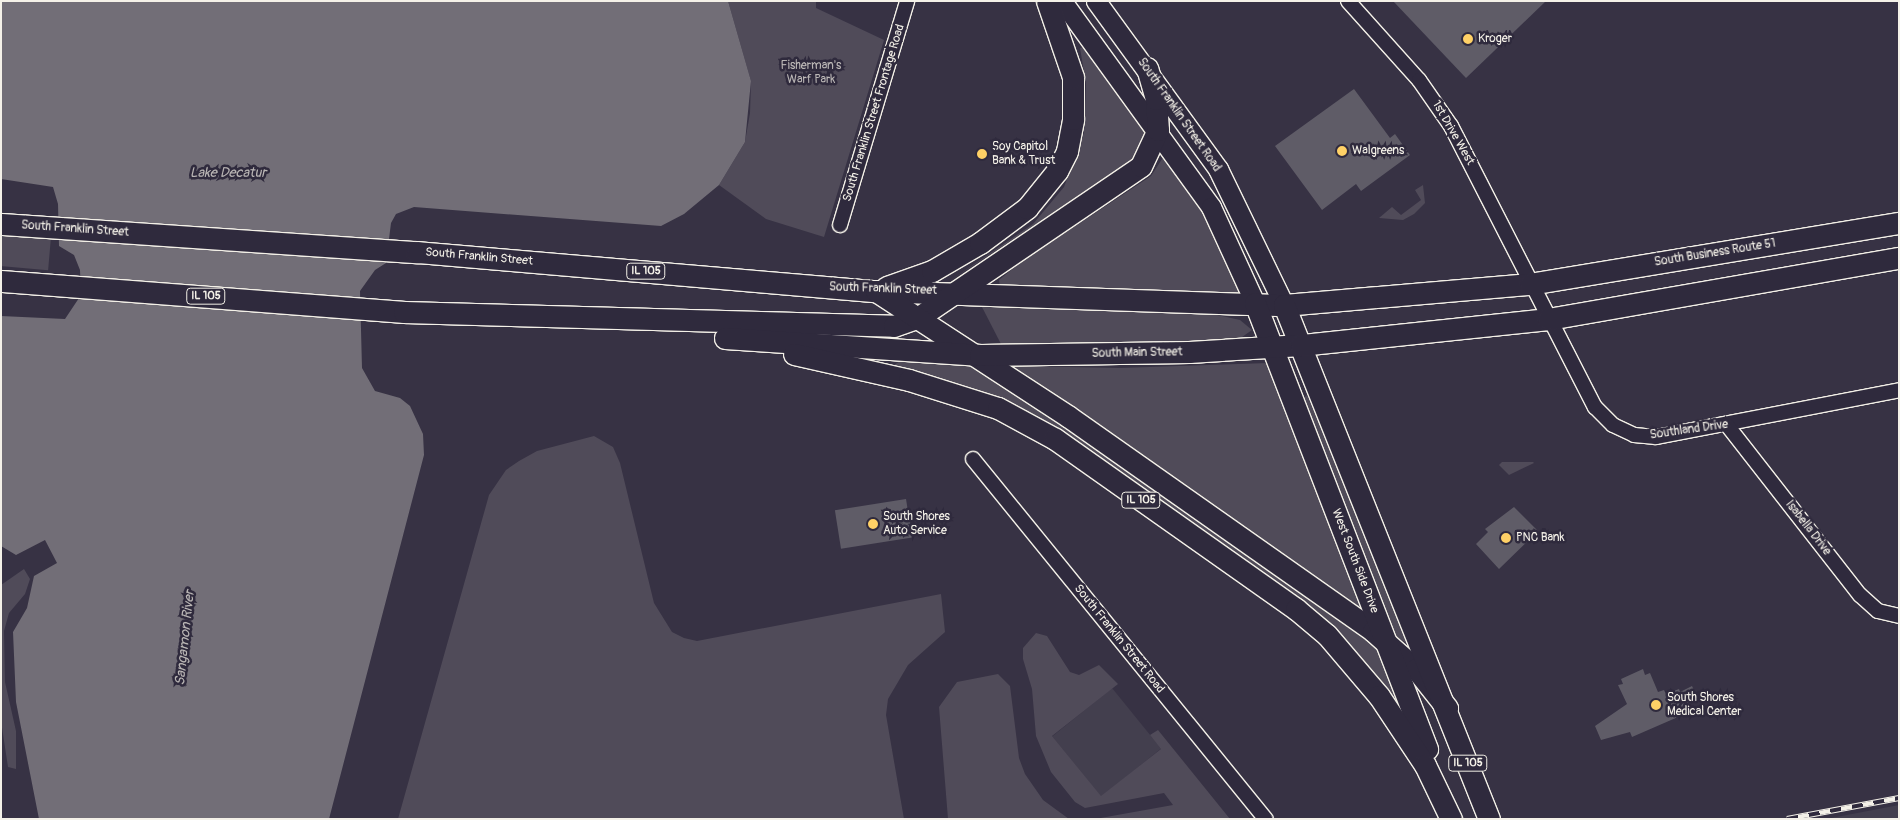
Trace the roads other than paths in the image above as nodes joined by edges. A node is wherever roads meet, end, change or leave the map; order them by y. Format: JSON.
{"nodes":[{"id":1,"x":907,"y":1,"type":"edge"},
{"id":2,"x":1047,"y":1,"type":"edge"},
{"id":3,"x":1062,"y":1,"type":"edge"},
{"id":4,"x":1096,"y":1,"type":"edge"},
{"id":5,"x":1348,"y":1,"type":"edge"},
{"id":6,"x":1147,"y":68,"type":"junction"},
{"id":7,"x":1158,"y":130,"type":"junction"},
{"id":8,"x":1899,"y":223,"type":"edge"},
{"id":9,"x":1,"y":224,"type":"edge"},
{"id":10,"x":840,"y":225,"type":"dead end"},
{"id":11,"x":1899,"y":258,"type":"edge"},
{"id":12,"x":5,"y":281,"type":"edge"},
{"id":13,"x":1530,"y":284,"type":"junction"},
{"id":14,"x":876,"y":291,"type":"junction"},
{"id":15,"x":956,"y":292,"type":"junction"},
{"id":16,"x":1255,"y":303,"type":"junction"},
{"id":17,"x":1284,"y":305,"type":"junction"},
{"id":18,"x":546,"y":316,"type":"junction"},
{"id":19,"x":919,"y":317,"type":"junction"},
{"id":20,"x":1548,"y":319,"type":"junction"},
{"id":21,"x":725,"y":338,"type":"junction"},
{"id":22,"x":1301,"y":345,"type":"junction"},
{"id":23,"x":1272,"y":346,"type":"junction"},
{"id":24,"x":980,"y":356,"type":"junction"},
{"id":25,"x":1899,"y":390,"type":"edge"},
{"id":26,"x":1727,"y":425,"type":"junction"},
{"id":27,"x":972,"y":459,"type":"dead end"},
{"id":28,"x":1899,"y":616,"type":"edge"},
{"id":29,"x":1384,"y":640,"type":"junction"},
{"id":30,"x":1447,"y":708,"type":"junction"},
{"id":31,"x":1266,"y":819,"type":"edge"},
{"id":32,"x":1452,"y":819,"type":"edge"},
{"id":33,"x":1489,"y":819,"type":"edge"}],
"edges":[{"from":1,"to":10,"type":"street","name":"South Franklin Street Frontage Road"},
{"from":2,"to":14,"type":"main road"},
{"from":3,"to":7,"type":"street","name":"South Franklin Street Road"},
{"from":4,"to":6,"type":"street","name":"South Franklin Street Road"},
{"from":5,"to":13,"type":"street","name":"1st Drive West"},
{"from":6,"to":7,"type":"main road"},
{"from":6,"to":17,"type":"street","name":"South Franklin Street Road"},
{"from":7,"to":15,"type":"main road"},
{"from":7,"to":16,"type":"street","name":"South Franklin Street Road"},
{"from":8,"to":13,"type":"main road","name":"South Business Route 51"},
{"from":9,"to":14,"type":"main road","name":"South Franklin Street","number":"IL 105"},
{"from":11,"to":20,"type":"main road"},
{"from":12,"to":18,"type":"main road","number":"IL 105"},
{"from":13,"to":17,"type":"main road"},
{"from":13,"to":20,"type":"street","name":"Southland Drive"},
{"from":14,"to":15,"type":"main road","name":"South Franklin Street"},
{"from":14,"to":19,"type":"main road","number":"IL 105"},
{"from":15,"to":16,"type":"main road"},
{"from":15,"to":19,"type":"main road"},
{"from":16,"to":17,"type":"main road"},
{"from":16,"to":23,"type":"main road","name":"West South Side Drive"},
{"from":17,"to":22,"type":"main road","name":"South Franklin Street Road"},
{"from":18,"to":19,"type":"main road"},
{"from":18,"to":21,"type":"main road","number":"IL 105"},
{"from":19,"to":24,"type":"main road","number":"IL 105"},
{"from":20,"to":22,"type":"main road","name":"South Main Street"},
{"from":20,"to":26,"type":"street","name":"Southland Drive"},
{"from":21,"to":24,"type":"main road","name":"South Main Street"},
{"from":21,"to":32,"type":"main road","number":"IL 105"},
{"from":22,"to":23,"type":"main road","name":"South Main Street"},
{"from":22,"to":30,"type":"main road"},
{"from":23,"to":24,"type":"main road","name":"South Main Street"},
{"from":23,"to":29,"type":"main road","name":"West South Side Drive"},
{"from":24,"to":29,"type":"main road","number":"IL 105"},
{"from":25,"to":26,"type":"street","name":"Southland Drive"},
{"from":26,"to":28,"type":"street","name":"Isabella Drive"},
{"from":27,"to":31,"type":"street","name":"South Franklin Street Road"},
{"from":29,"to":30,"type":"main road","number":"IL 105"},
{"from":29,"to":32,"type":"main road","name":"West South Side Drive"},
{"from":30,"to":33,"type":"main road","number":"IL 105"}]}
